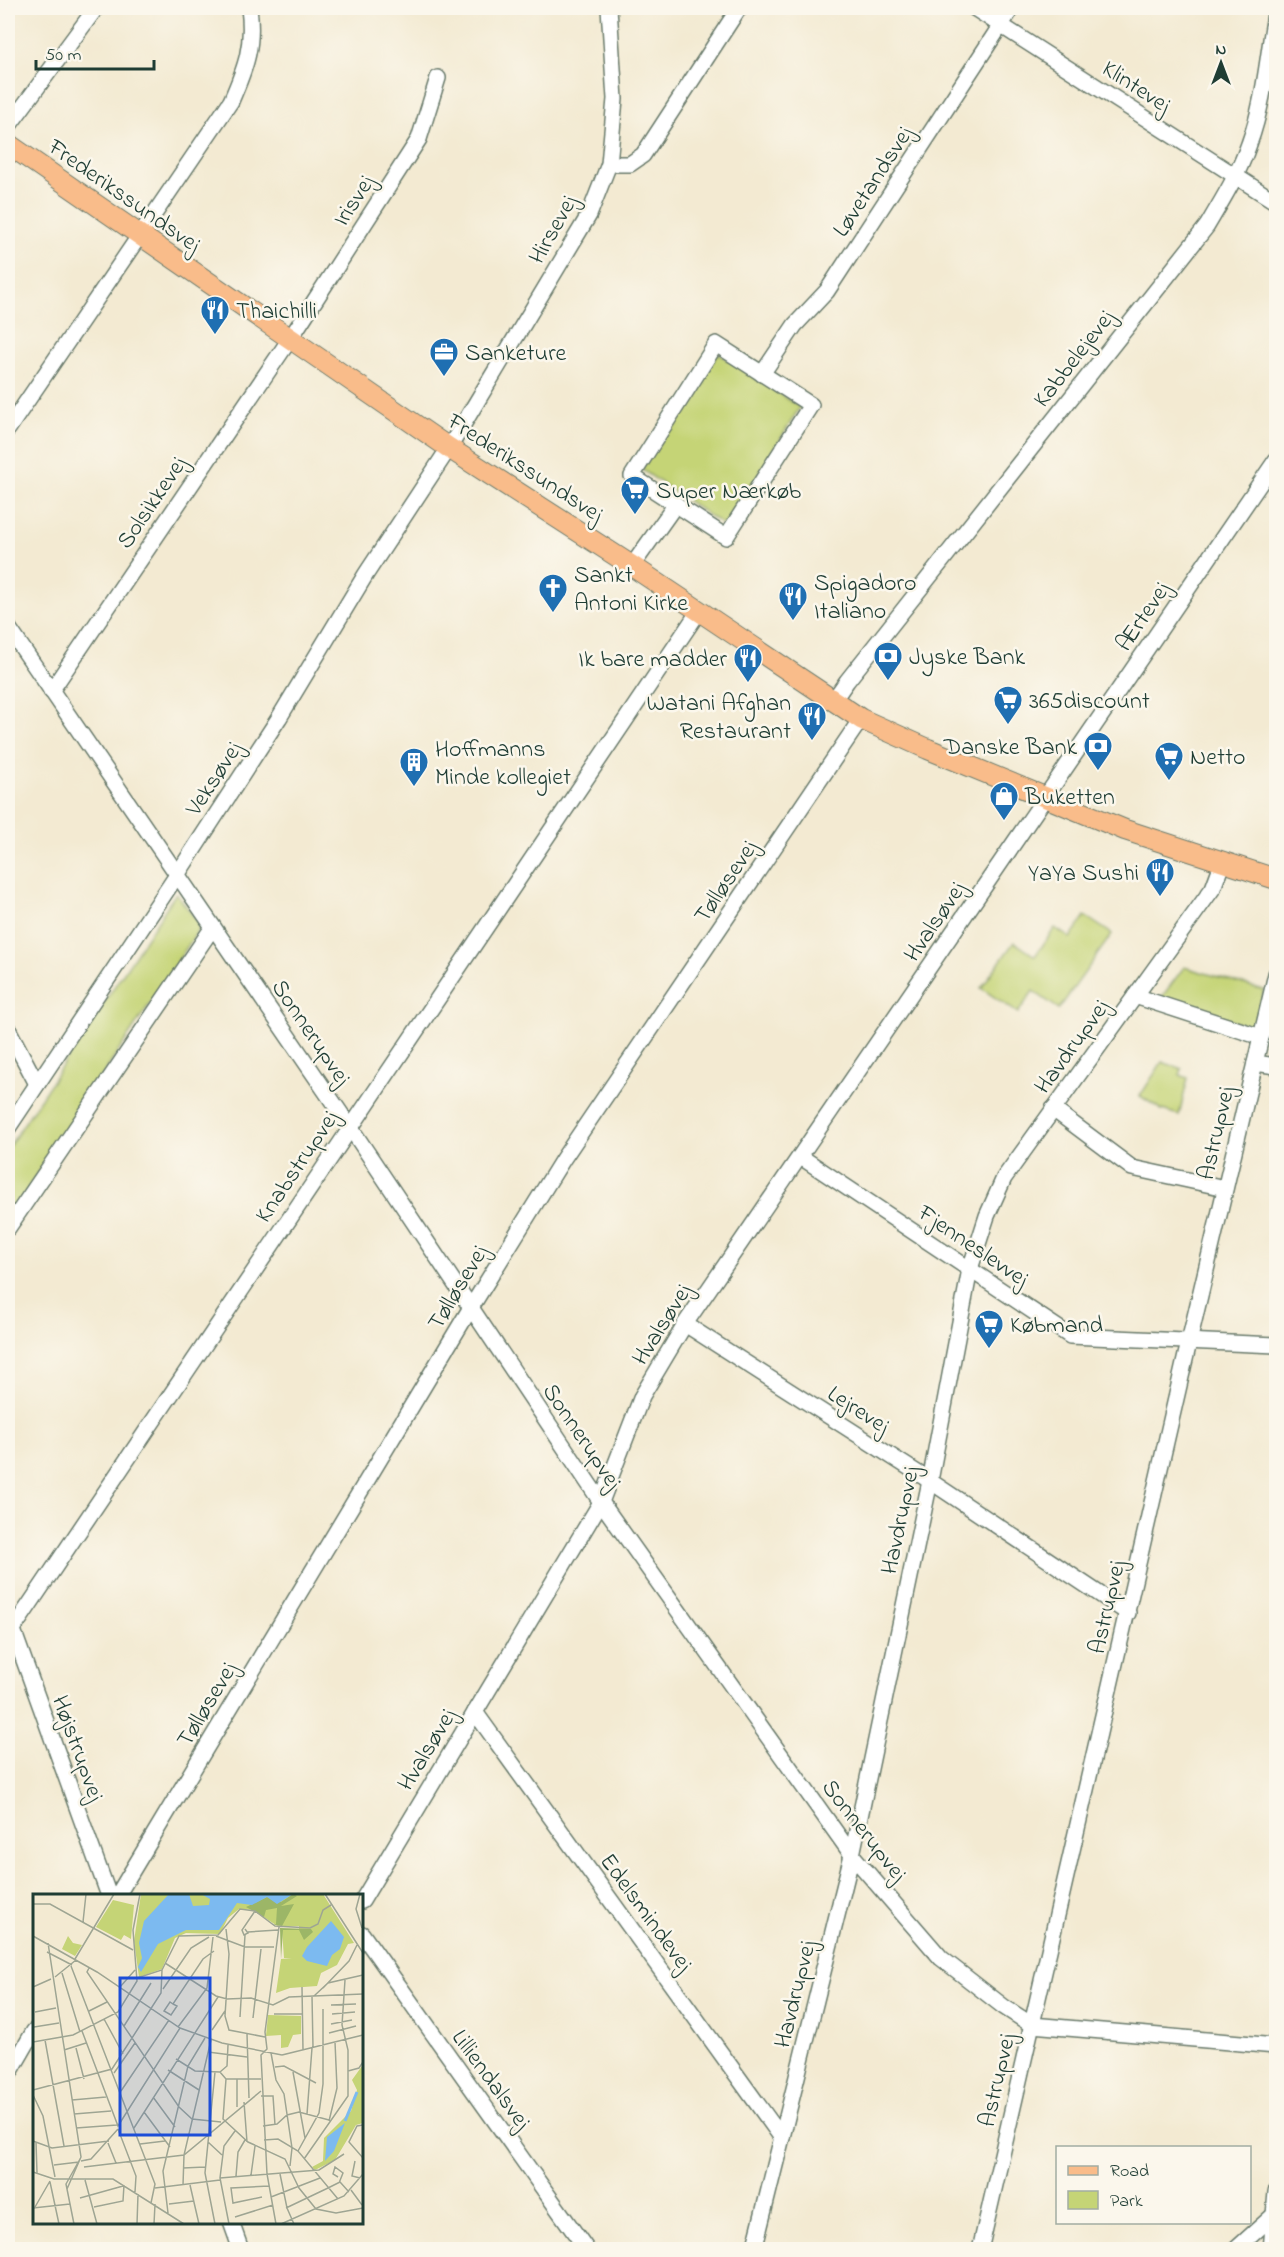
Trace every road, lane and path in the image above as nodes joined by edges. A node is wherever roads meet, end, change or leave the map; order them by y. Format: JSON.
{"nodes":[{"id":1,"x":96,"y":8,"type":"edge"},
{"id":2,"x":249,"y":8,"type":"edge"},
{"id":3,"x":609,"y":8,"type":"edge"},
{"id":4,"x":739,"y":8,"type":"edge"},
{"id":5,"x":974,"y":8,"type":"edge"},
{"id":6,"x":1012,"y":8,"type":"edge"},
{"id":7,"x":1276,"y":8,"type":"edge"},
{"id":8,"x":1000,"y":25,"type":"junction"},
{"id":9,"x":438,"y":78,"type":"dead end"},
{"id":10,"x":8,"y":127,"type":"edge"},
{"id":11,"x":8,"y":144,"type":"edge"},
{"id":12,"x":609,"y":164,"type":"junction"},
{"id":13,"x":1236,"y":176,"type":"junction"},
{"id":14,"x":1276,"y":202,"type":"edge"},
{"id":15,"x":139,"y":237,"type":"junction"},
{"id":16,"x":290,"y":339,"type":"junction"},
{"id":17,"x":762,"y":374,"type":"junction"},
{"id":18,"x":8,"y":429,"type":"edge"},
{"id":19,"x":449,"y":448,"type":"junction"},
{"id":20,"x":1276,"y":460,"type":"edge"},
{"id":21,"x":676,"y":504,"type":"junction"},
{"id":22,"x":632,"y":566,"type":"junction"},
{"id":23,"x":699,"y":611,"type":"junction"},
{"id":24,"x":8,"y":627,"type":"edge"},
{"id":25,"x":51,"y":690,"type":"junction"},
{"id":26,"x":833,"y":701,"type":"junction"},
{"id":27,"x":861,"y":719,"type":"junction"},
{"id":28,"x":1045,"y":798,"type":"junction"},
{"id":29,"x":1223,"y":861,"type":"junction"},
{"id":30,"x":177,"y":875,"type":"junction"},
{"id":31,"x":1276,"y":879,"type":"edge"},
{"id":32,"x":213,"y":927,"type":"junction"},
{"id":33,"x":1276,"y":974,"type":"edge"},
{"id":34,"x":1136,"y":996,"type":"junction"},
{"id":35,"x":8,"y":1029,"type":"edge"},
{"id":36,"x":1261,"y":1037,"type":"junction"},
{"id":37,"x":1255,"y":1063,"type":"junction"},
{"id":38,"x":1276,"y":1066,"type":"edge"},
{"id":39,"x":37,"y":1084,"type":"junction"},
{"id":40,"x":1053,"y":1109,"type":"junction"},
{"id":41,"x":350,"y":1127,"type":"junction"},
{"id":42,"x":8,"y":1128,"type":"edge"},
{"id":43,"x":801,"y":1157,"type":"junction"},
{"id":44,"x":1225,"y":1188,"type":"junction"},
{"id":45,"x":8,"y":1228,"type":"edge"},
{"id":46,"x":970,"y":1269,"type":"junction"},
{"id":47,"x":470,"y":1309,"type":"junction"},
{"id":48,"x":685,"y":1324,"type":"junction"},
{"id":49,"x":1189,"y":1342,"type":"junction"},
{"id":50,"x":1276,"y":1345,"type":"edge"},
{"id":51,"x":930,"y":1481,"type":"junction"},
{"id":52,"x":601,"y":1502,"type":"junction"},
{"id":53,"x":1128,"y":1613,"type":"junction"},
{"id":54,"x":10,"y":1622,"type":"edge"},
{"id":55,"x":475,"y":1712,"type":"junction"},
{"id":56,"x":852,"y":1854,"type":"junction"},
{"id":57,"x":108,"y":1894,"type":"edge"},
{"id":58,"x":118,"y":1894,"type":"edge"},
{"id":59,"x":363,"y":1899,"type":"edge"},
{"id":60,"x":363,"y":1935,"type":"edge"},
{"id":61,"x":1032,"y":2025,"type":"junction"},
{"id":62,"x":33,"y":2033,"type":"edge"},
{"id":63,"x":1276,"y":2046,"type":"edge"},
{"id":64,"x":8,"y":2076,"type":"edge"},
{"id":65,"x":782,"y":2138,"type":"junction"},
{"id":66,"x":1276,"y":2192,"type":"edge"},
{"id":67,"x":1276,"y":2214,"type":"edge"},
{"id":68,"x":231,"y":2224,"type":"edge"},
{"id":69,"x":242,"y":2250,"type":"edge"},
{"id":70,"x":587,"y":2250,"type":"edge"},
{"id":71,"x":754,"y":2250,"type":"edge"},
{"id":72,"x":980,"y":2250,"type":"edge"},
{"id":73,"x":1235,"y":2250,"type":"edge"},
{"id":74,"x":1271,"y":2250,"type":"edge"}],
"edges":[{"from":1,"to":10,"type":"street"},
{"from":2,"to":15,"type":"street"},
{"from":3,"to":12,"type":"street","name":"Hirsevej"},
{"from":4,"to":12,"type":"street"},
{"from":5,"to":8,"type":"street","name":"Klintevej"},
{"from":6,"to":8,"type":"street","name":"Løvetandsvej"},
{"from":7,"to":13,"type":"street","name":"Kabbelejevej"},
{"from":8,"to":13,"type":"street","name":"Klintevej"},
{"from":8,"to":17,"type":"street","name":"Løvetandsvej"},
{"from":9,"to":16,"type":"street","name":"Irisvej"},
{"from":11,"to":15,"type":"main road","name":"Frederikssundsvej"},
{"from":12,"to":19,"type":"street","name":"Hirsevej"},
{"from":13,"to":14,"type":"street","name":"Klintevej"},
{"from":13,"to":26,"type":"street","name":"Kabbelejevej"},
{"from":15,"to":16,"type":"main road","name":"Frederikssundsvej"},
{"from":15,"to":18,"type":"street"},
{"from":16,"to":19,"type":"main road","name":"Frederikssundsvej"},
{"from":16,"to":25,"type":"street","name":"Solsikkevej"},
{"from":17,"to":21,"type":"street"},
{"from":17,"to":21,"type":"street"},
{"from":19,"to":22,"type":"main road","name":"Frederikssundsvej"},
{"from":19,"to":30,"type":"street","name":"Veksøvej"},
{"from":20,"to":28,"type":"street","name":"Ærtevej"},
{"from":21,"to":22,"type":"street"},
{"from":22,"to":23,"type":"main road","name":"Frederikssundsvej"},
{"from":23,"to":26,"type":"main road","name":"Frederikssundsvej"},
{"from":23,"to":41,"type":"street","name":"Knabstrupvej"},
{"from":24,"to":25,"type":"street","name":"Sonnerupvej"},
{"from":25,"to":30,"type":"street","name":"Sonnerupvej"},
{"from":26,"to":27,"type":"main road","name":"Frederikssundsvej"},
{"from":27,"to":28,"type":"main road","name":"Frederikssundsvej"},
{"from":27,"to":47,"type":"street","name":"Tølløsevej"},
{"from":28,"to":29,"type":"main road","name":"Frederikssundsvej"},
{"from":28,"to":43,"type":"street","name":"Hvalsøvej"},
{"from":29,"to":31,"type":"main road","name":"Frederikssundsvej"},
{"from":29,"to":34,"type":"street","name":"Havdrupvej"},
{"from":30,"to":32,"type":"street","name":"Sonnerupvej"},
{"from":30,"to":39,"type":"street","name":"Veksøvej"},
{"from":32,"to":41,"type":"street","name":"Sonnerupvej"},
{"from":32,"to":45,"type":"street"},
{"from":33,"to":36,"type":"street","name":"Astrupvej"},
{"from":34,"to":36,"type":"street"},
{"from":34,"to":40,"type":"street","name":"Havdrupvej"},
{"from":35,"to":39,"type":"street"},
{"from":36,"to":37,"type":"street","name":"Astrupvej"},
{"from":37,"to":38,"type":"street"},
{"from":37,"to":44,"type":"street","name":"Astrupvej"},
{"from":39,"to":42,"type":"street","name":"Veksøvej"},
{"from":40,"to":44,"type":"street"},
{"from":40,"to":46,"type":"street","name":"Havdrupvej"},
{"from":41,"to":47,"type":"street","name":"Sonnerupvej"},
{"from":41,"to":54,"type":"street","name":"Knabstrupvej"},
{"from":43,"to":46,"type":"street","name":"Fjenneslevvej"},
{"from":43,"to":48,"type":"street","name":"Hvalsøvej"},
{"from":44,"to":49,"type":"street","name":"Astrupvej"},
{"from":46,"to":49,"type":"street","name":"Fjenneslevvej"},
{"from":46,"to":51,"type":"street","name":"Havdrupvej"},
{"from":47,"to":52,"type":"street","name":"Sonnerupvej"},
{"from":47,"to":58,"type":"street","name":"Tølløsevej"},
{"from":48,"to":51,"type":"street","name":"Lejrevej"},
{"from":48,"to":52,"type":"street","name":"Hvalsøvej"},
{"from":49,"to":50,"type":"street","name":"Fjenneslevvej"},
{"from":49,"to":53,"type":"street","name":"Astrupvej"},
{"from":51,"to":53,"type":"street","name":"Lejrevej"},
{"from":51,"to":56,"type":"street","name":"Havdrupvej"},
{"from":52,"to":55,"type":"street","name":"Hvalsøvej"},
{"from":52,"to":56,"type":"street","name":"Sonnerupvej"},
{"from":53,"to":61,"type":"street","name":"Astrupvej"},
{"from":54,"to":57,"type":"street","name":"Højstrupvej"},
{"from":55,"to":59,"type":"street","name":"Hvalsøvej"},
{"from":55,"to":65,"type":"street","name":"Edelsmindevej"},
{"from":56,"to":61,"type":"street","name":"Sonnerupvej"},
{"from":56,"to":65,"type":"street","name":"Havdrupvej"},
{"from":60,"to":70,"type":"street","name":"Lilliendalsvej"},
{"from":61,"to":63,"type":"street","name":"Sonnerupvej"},
{"from":61,"to":72,"type":"street","name":"Astrupvej"},
{"from":62,"to":64,"type":"street"},
{"from":65,"to":71,"type":"street","name":"Havdrupvej"},
{"from":66,"to":67,"type":"street"},
{"from":67,"to":73,"type":"street"},
{"from":67,"to":74,"type":"street"},
{"from":68,"to":69,"type":"street"}]}
